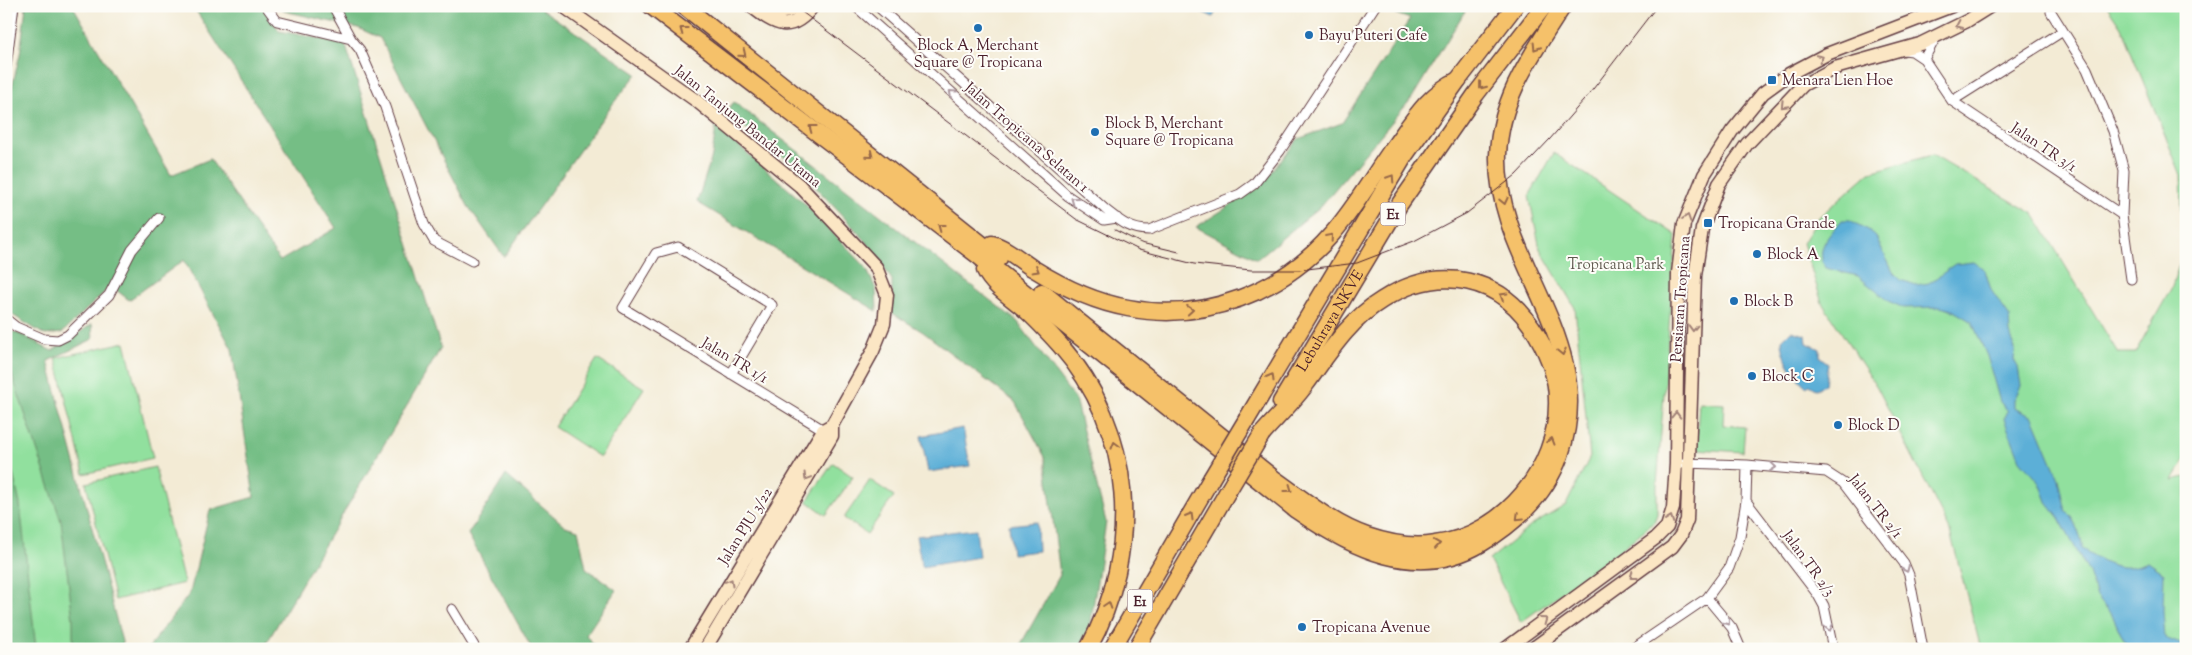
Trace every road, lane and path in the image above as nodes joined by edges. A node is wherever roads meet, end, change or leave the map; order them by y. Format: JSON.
{"nodes":[{"id":1,"x":14,"y":6,"type":"edge"},
{"id":2,"x":266,"y":6,"type":"edge"},
{"id":3,"x":333,"y":6,"type":"edge"},
{"id":4,"x":564,"y":6,"type":"edge"},
{"id":5,"x":651,"y":6,"type":"edge"},
{"id":6,"x":684,"y":6,"type":"edge"},
{"id":7,"x":751,"y":6,"type":"edge"},
{"id":8,"x":767,"y":6,"type":"edge"},
{"id":9,"x":799,"y":6,"type":"edge"},
{"id":10,"x":813,"y":6,"type":"edge"},
{"id":11,"x":855,"y":6,"type":"edge"},
{"id":12,"x":876,"y":6,"type":"edge"},
{"id":13,"x":1375,"y":6,"type":"edge"},
{"id":14,"x":1514,"y":6,"type":"edge"},
{"id":15,"x":1544,"y":6,"type":"edge"},
{"id":16,"x":1563,"y":6,"type":"edge"},
{"id":17,"x":1952,"y":6,"type":"edge"},
{"id":18,"x":1991,"y":6,"type":"edge"},
{"id":19,"x":2051,"y":12,"type":"dead end"},
{"id":20,"x":2063,"y":30,"type":"junction"},
{"id":21,"x":1937,"y":35,"type":"junction"},
{"id":22,"x":351,"y":39,"type":"junction"},
{"id":23,"x":1903,"y":50,"type":"junction"},
{"id":24,"x":1924,"y":59,"type":"junction"},
{"id":25,"x":6,"y":66,"type":"edge"},
{"id":26,"x":1458,"y":80,"type":"junction"},
{"id":27,"x":1952,"y":101,"type":"junction"},
{"id":28,"x":2122,"y":215,"type":"junction"},
{"id":29,"x":159,"y":218,"type":"dead end"},
{"id":30,"x":1117,"y":218,"type":"junction"},
{"id":31,"x":977,"y":240,"type":"junction"},
{"id":32,"x":980,"y":257,"type":"junction"},
{"id":33,"x":472,"y":261,"type":"dead end"},
{"id":34,"x":2131,"y":279,"type":"dead end"},
{"id":35,"x":6,"y":319,"type":"edge"},
{"id":36,"x":873,"y":351,"type":"joint"},
{"id":37,"x":731,"y":374,"type":"junction"},
{"id":38,"x":829,"y":430,"type":"junction"},
{"id":39,"x":1262,"y":434,"type":"junction"},
{"id":40,"x":1682,"y":463,"type":"junction"},
{"id":41,"x":1747,"y":465,"type":"junction"},
{"id":42,"x":1746,"y":501,"type":"junction"},
{"id":43,"x":1707,"y":598,"type":"junction"},
{"id":44,"x":452,"y":609,"type":"dead end"},
{"id":45,"x":697,"y":648,"type":"edge"},
{"id":46,"x":476,"y":649,"type":"edge"},
{"id":47,"x":1088,"y":649,"type":"edge"},
{"id":48,"x":1112,"y":649,"type":"edge"},
{"id":49,"x":1136,"y":649,"type":"edge"},
{"id":50,"x":1504,"y":649,"type":"edge"},
{"id":51,"x":1532,"y":649,"type":"edge"},
{"id":52,"x":1632,"y":649,"type":"edge"},
{"id":53,"x":1741,"y":649,"type":"edge"},
{"id":54,"x":1834,"y":649,"type":"edge"},
{"id":55,"x":1923,"y":649,"type":"edge"}],
"edges":[{"from":1,"to":25,"type":"street"},
{"from":2,"to":22,"type":"street"},
{"from":3,"to":22,"type":"street"},
{"from":4,"to":36,"type":"main road","name":"Jalan Tanjung Bandar Utama"},
{"from":32,"to":5,"type":"highway","one_way":true},
{"from":6,"to":31,"type":"highway","one_way":true},
{"from":7,"to":10,"type":"main road"},
{"from":8,"to":9,"type":"main road"},
{"from":30,"to":11,"type":"street","name":"Jalan Tropicana Selatan 1","one_way":true},
{"from":12,"to":30,"type":"street","name":"Jalan Tropicana Selatan 1"},
{"from":13,"to":30,"type":"street","name":"Jalan Tropicana Selatan 1"},
{"from":14,"to":26,"type":"highway","name":"Lebuhraya NKVE","number":"E1"},
{"from":15,"to":39,"type":"highway","name":"Lebuhraya NKVE","number":"E1","one_way":true},
{"from":16,"to":32,"type":"highway","one_way":true},
{"from":40,"to":17,"type":"main road","name":"Persiaran Tropicana","one_way":true},
{"from":18,"to":21,"type":"main road","name":"Persiaran Tropicana","one_way":true},
{"from":19,"to":20,"type":"street"},
{"from":20,"to":27,"type":"street"},
{"from":20,"to":28,"type":"street"},
{"from":21,"to":23,"type":"main road","name":"Persiaran Tropicana"},
{"from":21,"to":24,"type":"street"},
{"from":22,"to":33,"type":"street"},
{"from":23,"to":24,"type":"street"},
{"from":23,"to":40,"type":"main road","name":"Persiaran Tropicana","one_way":true},
{"from":24,"to":27,"type":"street","name":"Jalan TR 3/1"},
{"from":31,"to":26,"type":"highway","one_way":true},
{"from":48,"to":26,"type":"highway","name":"Lebuhraya NKVE","number":"E1","one_way":true,"bridge":true},
{"from":27,"to":28,"type":"street","name":"Jalan TR 3/1"},
{"from":28,"to":34,"type":"street"},
{"from":29,"to":35,"type":"street"},
{"from":31,"to":39,"type":"highway","one_way":true},
{"from":47,"to":32,"type":"highway","one_way":true},
{"from":36,"to":38,"type":"main road","name":"Jalan PJU 3/22"},
{"from":37,"to":37,"type":"street","name":"Jalan TR 1/1"},
{"from":37,"to":38,"type":"street","name":"Jalan TR 1/1"},
{"from":38,"to":45,"type":"main road","name":"Jalan PJU 3/22"},
{"from":39,"to":49,"type":"highway","name":"Lebuhraya NKVE","number":"E1","bridge":true},
{"from":40,"to":41,"type":"street","name":"Jalan TR 2/1"},
{"from":50,"to":40,"type":"main road","name":"Persiaran Tropicana","one_way":true},
{"from":40,"to":51,"type":"main road","name":"Persiaran Tropicana","one_way":true},
{"from":41,"to":42,"type":"street"},
{"from":41,"to":55,"type":"street","name":"Jalan TR 2/1","one_way":true},
{"from":42,"to":43,"type":"street"},
{"from":42,"to":54,"type":"street","name":"Jalan TR 2/3","one_way":true},
{"from":43,"to":52,"type":"street"},
{"from":43,"to":53,"type":"street","one_way":true},
{"from":44,"to":46,"type":"street"}]}
